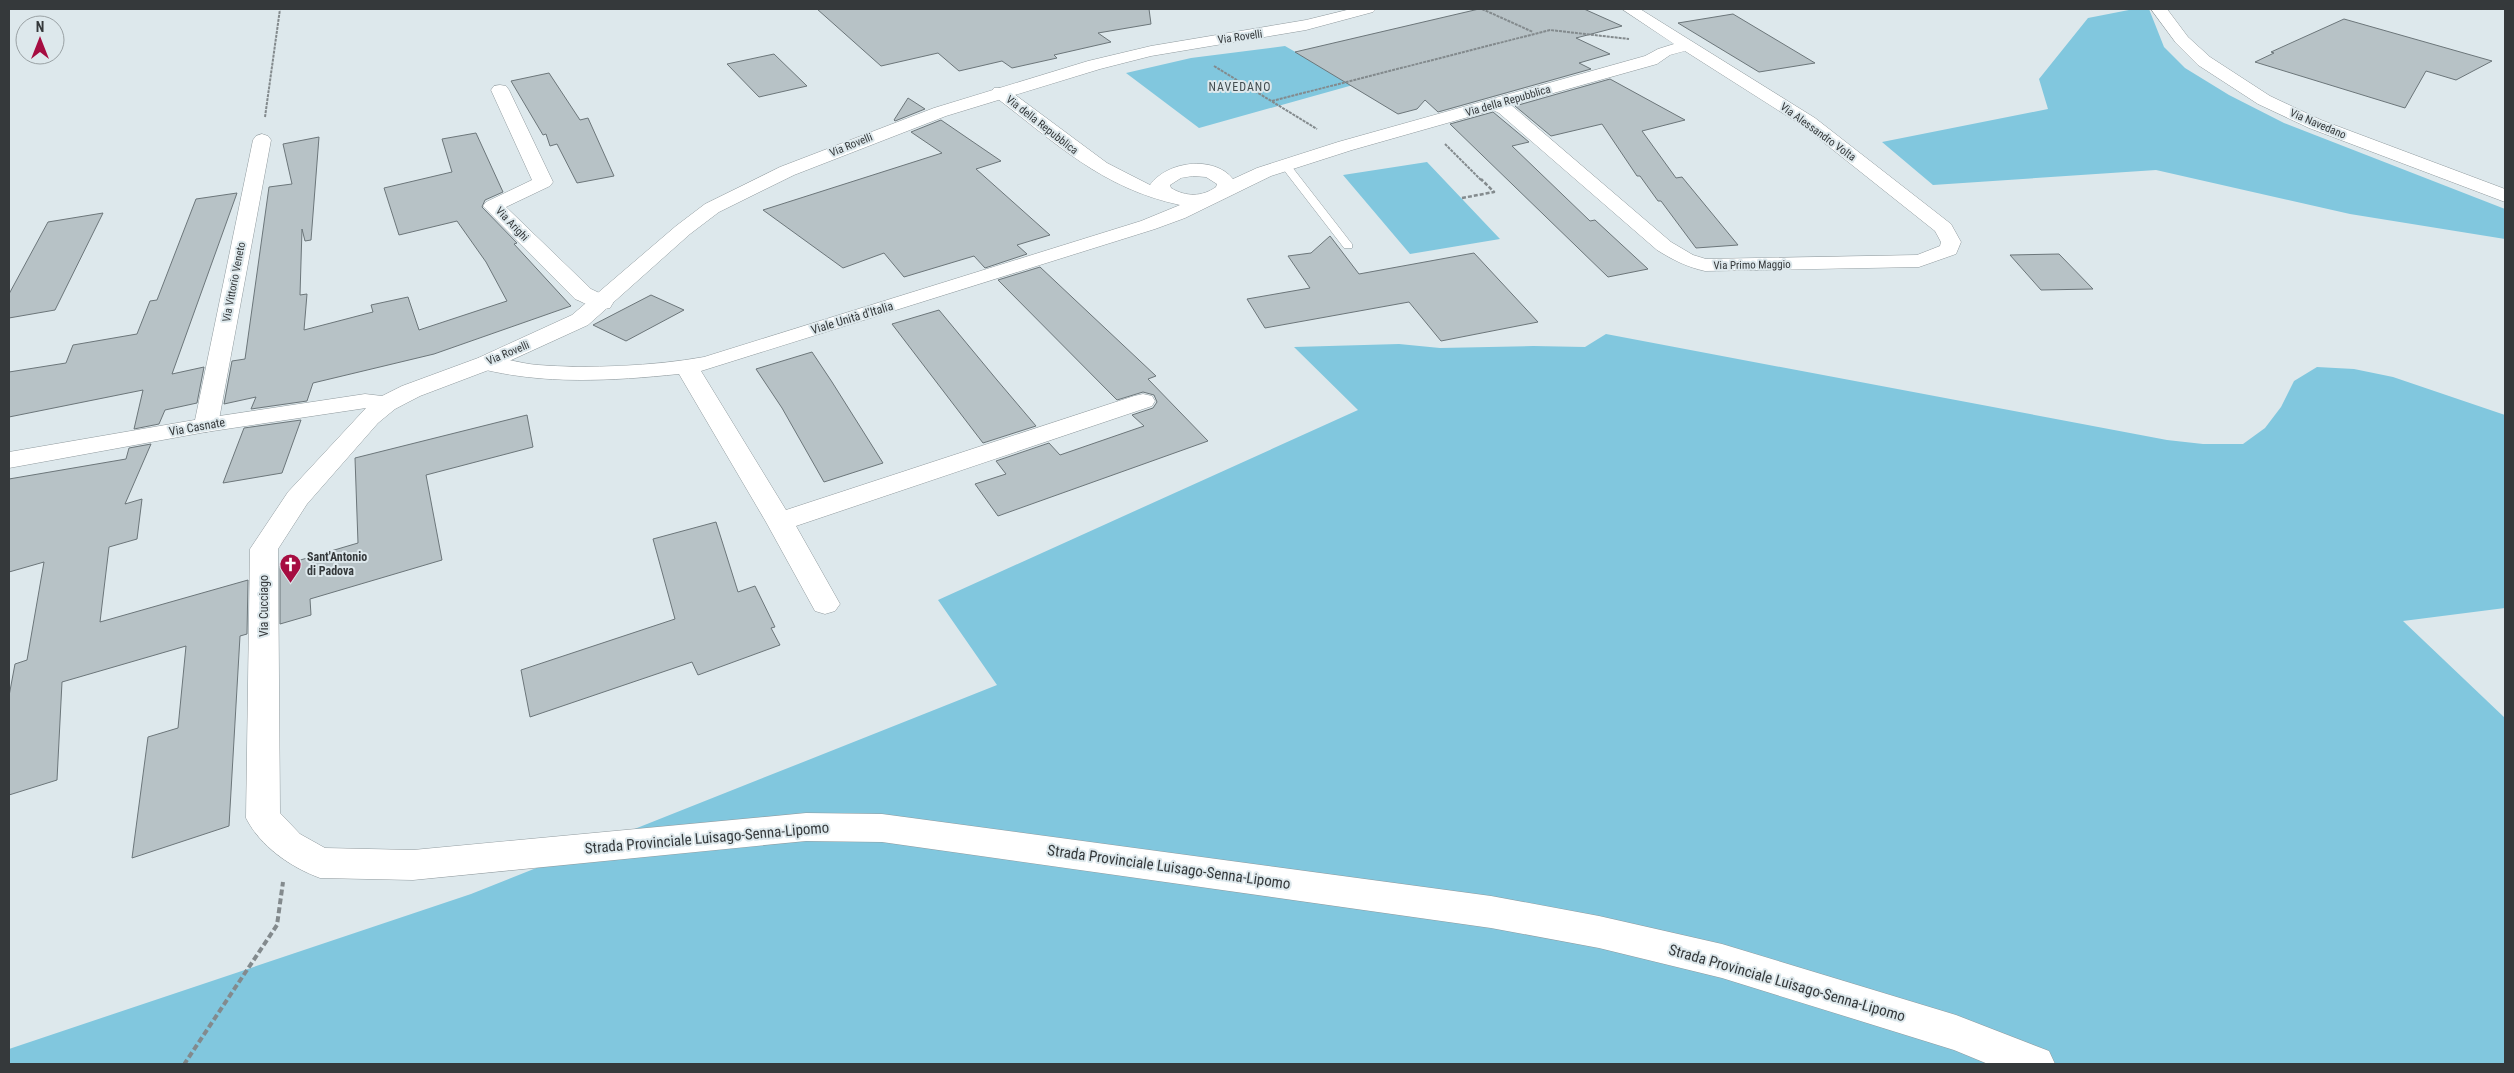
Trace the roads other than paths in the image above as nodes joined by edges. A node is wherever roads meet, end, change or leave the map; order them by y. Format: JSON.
{"nodes":[{"id":1,"x":1368,"y":9,"type":"edge"},
{"id":2,"x":1630,"y":9,"type":"edge"},
{"id":3,"x":2159,"y":9,"type":"edge"},
{"id":4,"x":1686,"y":45,"type":"junction"},
{"id":5,"x":500,"y":90,"type":"dead end"},
{"id":6,"x":1000,"y":92,"type":"junction"},
{"id":7,"x":1496,"y":105,"type":"junction"},
{"id":8,"x":262,"y":140,"type":"road end"},
{"id":9,"x":1084,"y":157,"type":"junction"},
{"id":10,"x":1285,"y":165,"type":"junction"},
{"id":11,"x":1182,"y":172,"type":"junction"},
{"id":12,"x":1264,"y":172,"type":"joint"},
{"id":13,"x":1216,"y":188,"type":"junction"},
{"id":14,"x":2505,"y":196,"type":"edge"},
{"id":15,"x":1169,"y":197,"type":"junction"},
{"id":16,"x":1944,"y":228,"type":"joint"},
{"id":17,"x":1348,"y":246,"type":"dead end"},
{"id":18,"x":602,"y":302,"type":"junction"},
{"id":19,"x":486,"y":363,"type":"junction"},
{"id":20,"x":686,"y":368,"type":"junction"},
{"id":21,"x":1143,"y":401,"type":"dead end"},
{"id":22,"x":386,"y":404,"type":"junction"},
{"id":23,"x":206,"y":425,"type":"junction"},
{"id":24,"x":9,"y":460,"type":"edge"},
{"id":25,"x":780,"y":522,"type":"junction"},
{"id":26,"x":825,"y":604,"type":"dead end"},
{"id":27,"x":288,"y":844,"type":"joint"},
{"id":28,"x":2035,"y":1064,"type":"edge"}],
"edges":[{"from":1,"to":6,"type":"street","name":"Via Rovelli"},
{"from":2,"to":4,"type":"street"},
{"from":3,"to":14,"type":"street","name":"Via Navedano"},
{"from":4,"to":7,"type":"street","name":"Via della Repubblica"},
{"from":4,"to":16,"type":"street","name":"Via Alessandro Volta"},
{"from":5,"to":18,"type":"street","name":"Via Arighi"},
{"from":6,"to":9,"type":"street","name":"Via della Repubblica"},
{"from":6,"to":18,"type":"street","name":"Via Rovelli"},
{"from":7,"to":10,"type":"street","name":"Via della Repubblica"},
{"from":7,"to":16,"type":"street","name":"Via Primo Maggio"},
{"from":8,"to":23,"type":"street","name":"Via Vittorio Veneto"},
{"from":9,"to":11,"type":"street","name":"Via della Repubblica"},
{"from":9,"to":15,"type":"street","name":"Via della Repubblica"},
{"from":10,"to":12,"type":"street","name":"Via della Repubblica"},
{"from":10,"to":17,"type":"lane"},
{"from":11,"to":13,"type":"street","name":"Via della Repubblica"},
{"from":11,"to":15,"type":"street"},
{"from":12,"to":13,"type":"street","name":"Viale Unità d'Italia"},
{"from":13,"to":15,"type":"street","name":"Via della Repubblica"},
{"from":13,"to":20,"type":"street","name":"Viale Unità d'Italia"},
{"from":18,"to":19,"type":"street","name":"Via Rovelli"},
{"from":19,"to":20,"type":"street","name":"Viale Unità d'Italia"},
{"from":19,"to":22,"type":"street","name":"Via Rovelli"},
{"from":20,"to":25,"type":"street"},
{"from":21,"to":25,"type":"street"},
{"from":22,"to":23,"type":"street","name":"Via Casnate"},
{"from":22,"to":27,"type":"street","name":"Via Cucciago"},
{"from":23,"to":24,"type":"street","name":"Via Casnate"},
{"from":25,"to":26,"type":"street"},
{"from":27,"to":28,"type":"street","name":"Strada Provinciale Luisago-Senna-Lipomo"}]}
